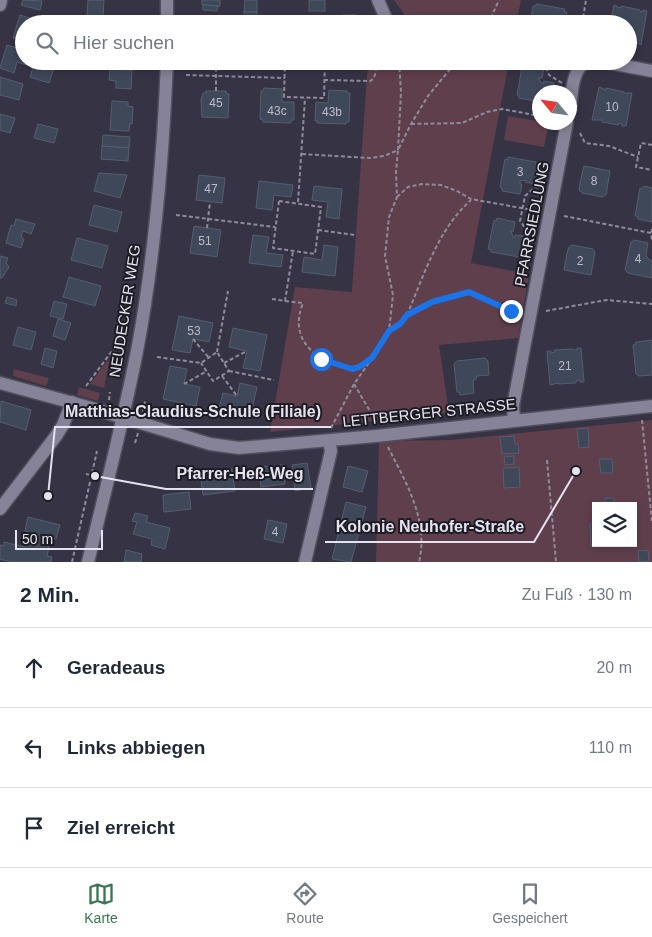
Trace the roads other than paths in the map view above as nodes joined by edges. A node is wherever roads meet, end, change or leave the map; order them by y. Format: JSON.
{"nodes":[{"id":1,"x":1,"y":0,"type":"edge"},
{"id":2,"x":167,"y":0,"type":"edge"},
{"id":3,"x":378,"y":0,"type":"edge"},
{"id":4,"x":0,"y":5,"type":"edge"},
{"id":5,"x":167,"y":15,"type":"edge"},
{"id":6,"x":384,"y":15,"type":"edge"},
{"id":7,"x":637,"y":68,"type":"edge"},
{"id":8,"x":167,"y":70,"type":"edge"},
{"id":9,"x":578,"y":70,"type":"edge"},
{"id":10,"x":652,"y":71,"type":"edge"},
{"id":11,"x":575,"y":85,"type":"edge"},
{"id":12,"x":565,"y":130,"type":"edge"},
{"id":13,"x":0,"y":383,"type":"edge"},
{"id":14,"x":72,"y":402,"type":"junction"},
{"id":15,"x":652,"y":406,"type":"edge"},
{"id":16,"x":123,"y":417,"type":"junction"},
{"id":17,"x":514,"y":420,"type":"junction"},
{"id":18,"x":330,"y":435,"type":"junction"},
{"id":19,"x":0,"y":509,"type":"edge"},
{"id":20,"x":88,"y":562,"type":"edge"},
{"id":21,"x":305,"y":562,"type":"edge"}],
"edges":[{"from":1,"to":4,"type":"street"},
{"from":2,"to":5,"type":"street"},
{"from":3,"to":6,"type":"street"},
{"from":7,"to":10,"type":"street"},
{"from":8,"to":16,"type":"street","name":"NEUDECKER WEG"},
{"from":9,"to":11,"type":"street"},
{"from":12,"to":17,"type":"street","name":"PFARRSIEDLUNG"},
{"from":13,"to":14,"type":"street","name":"LETTBERGER STRASSE"},
{"from":14,"to":16,"type":"street","name":"LETTBERGER STRASSE"},
{"from":14,"to":19,"type":"street"},
{"from":15,"to":17,"type":"street","name":"LETTBERGER STRASSE"},
{"from":16,"to":18,"type":"street","name":"LETTBERGER STRASSE"},
{"from":16,"to":20,"type":"street","name":"NEUDECKER WEG"},
{"from":17,"to":18,"type":"street","name":"LETTBERGER STRASSE"},
{"from":18,"to":21,"type":"street"}]}
